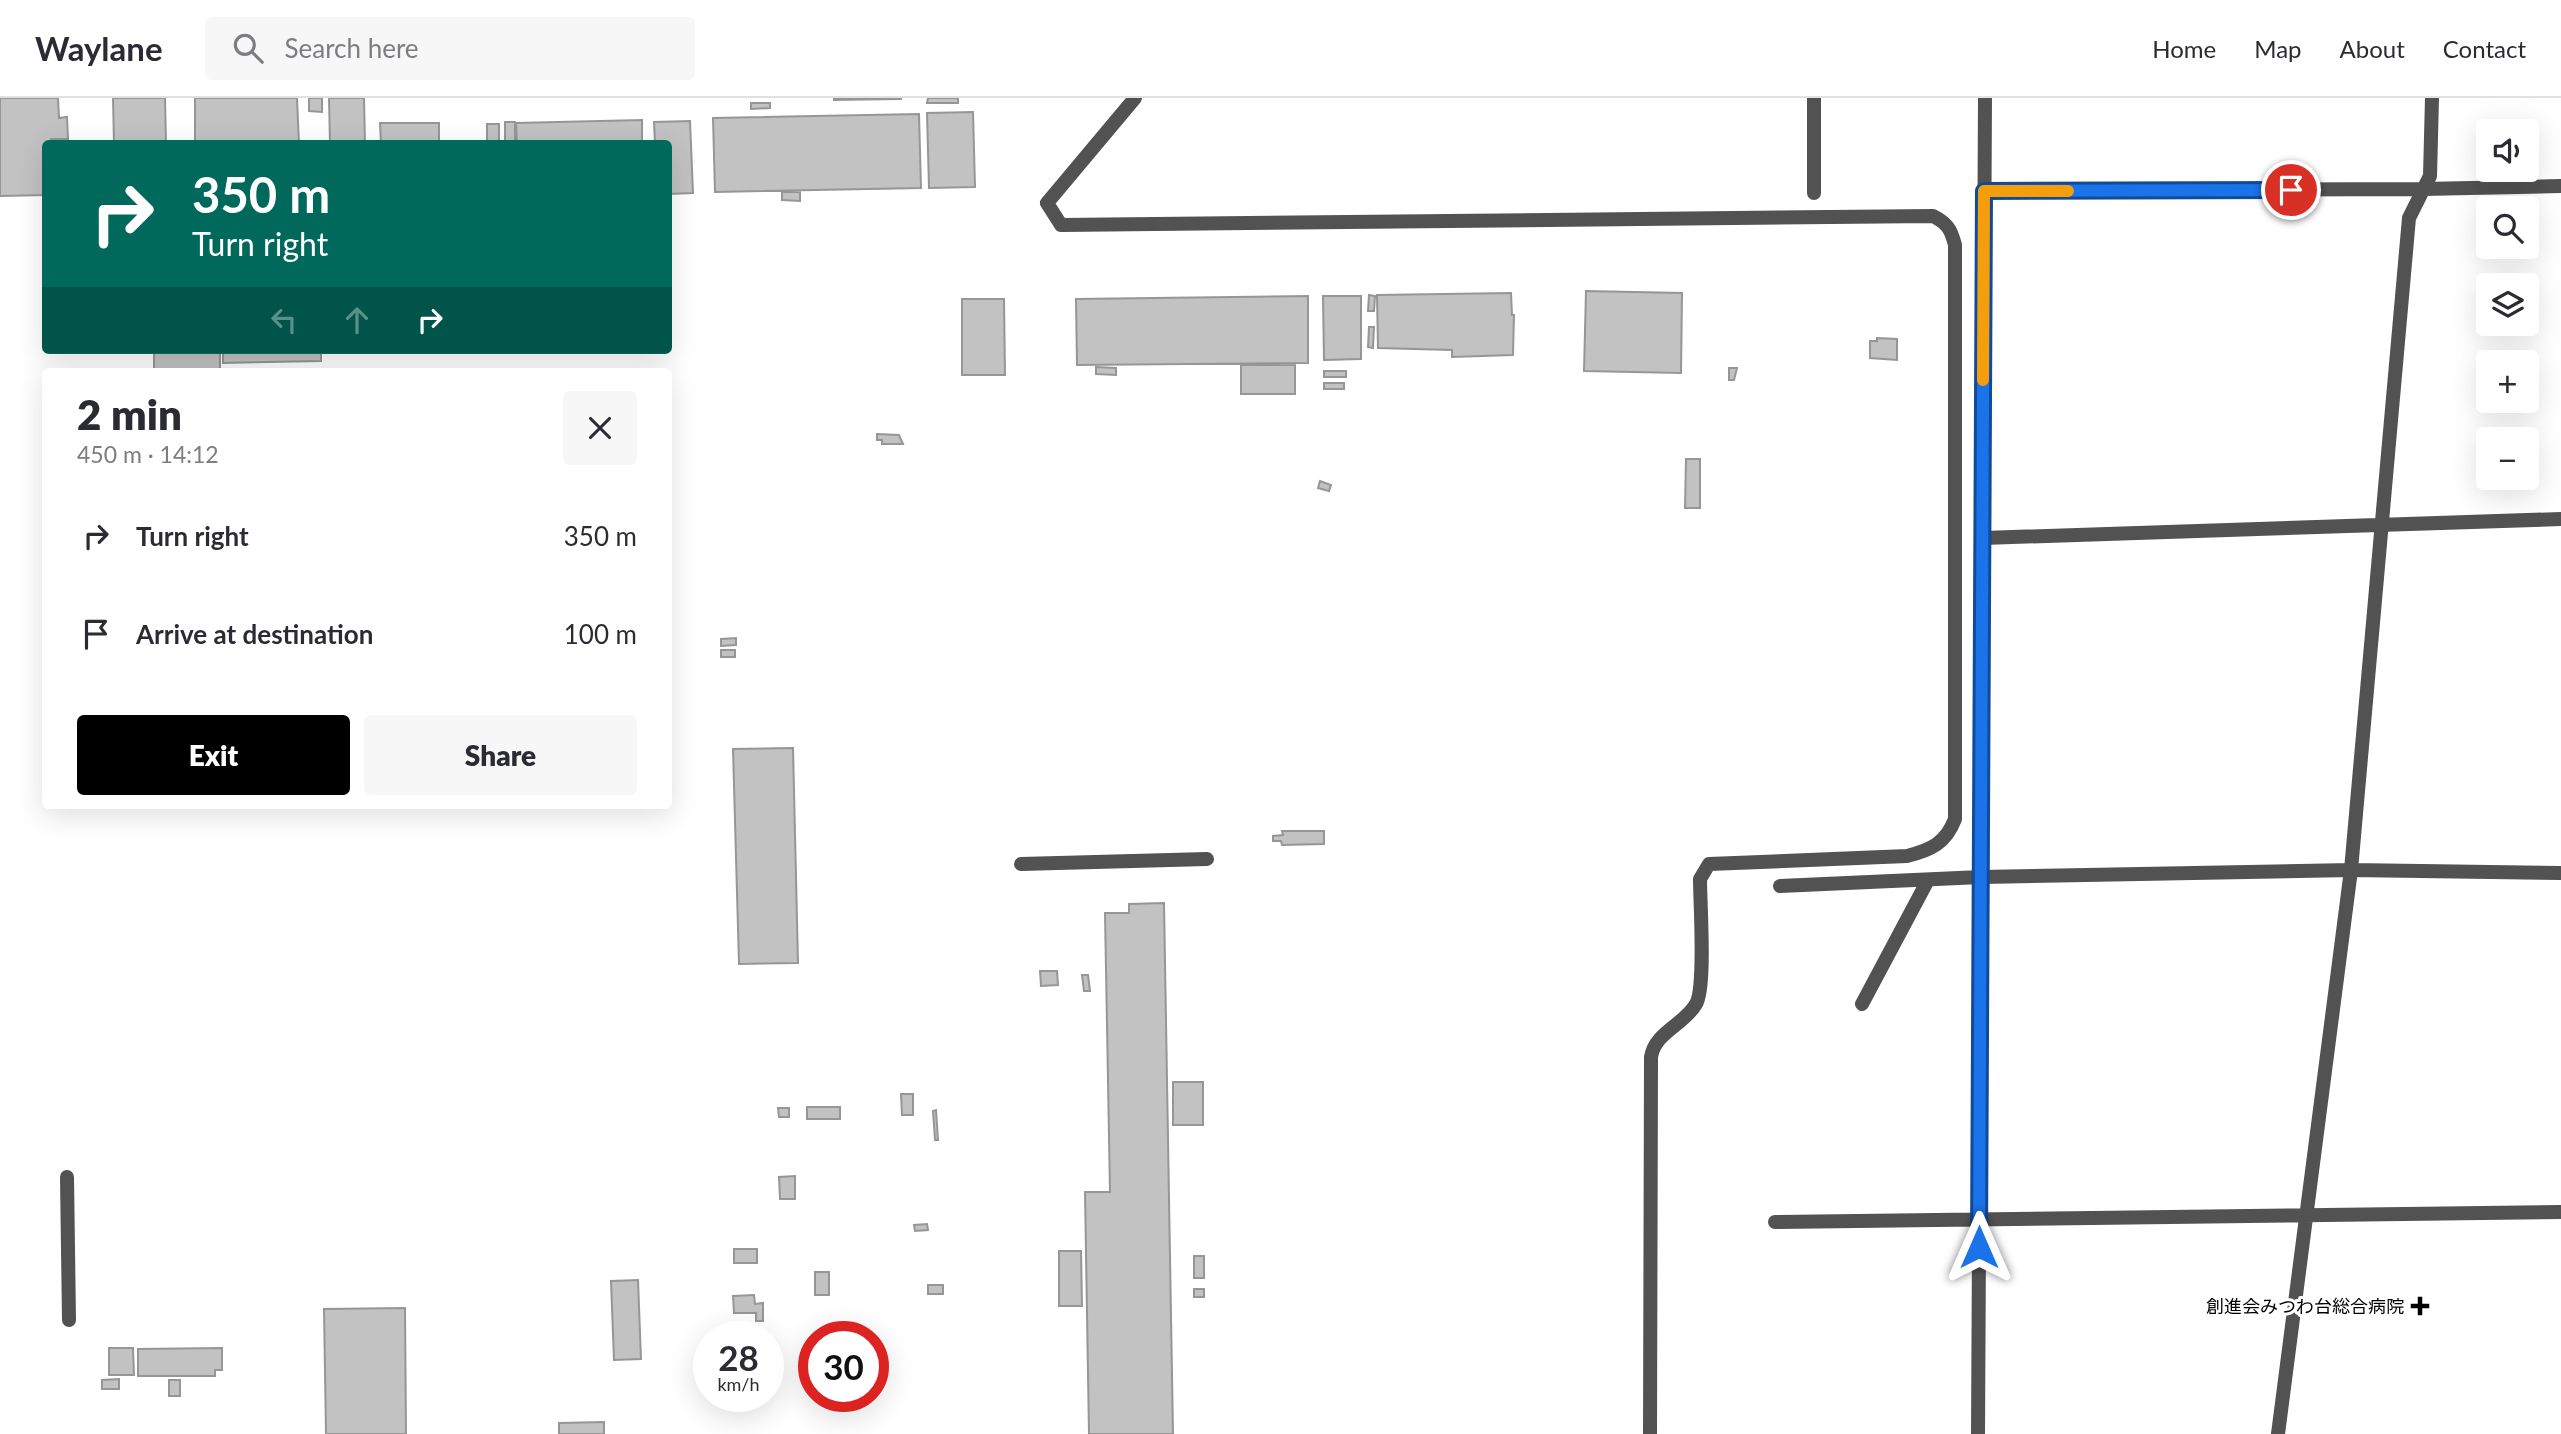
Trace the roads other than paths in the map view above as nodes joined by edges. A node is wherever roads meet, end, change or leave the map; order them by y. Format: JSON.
{"nodes":[{"id":1,"x":1135,"y":98,"type":"edge"},
{"id":2,"x":1814,"y":98,"type":"edge"},
{"id":3,"x":1985,"y":98,"type":"edge"},
{"id":4,"x":2432,"y":98,"type":"edge"},
{"id":5,"x":2561,"y":186,"type":"edge"},
{"id":6,"x":2423,"y":189,"type":"junction"},
{"id":7,"x":1984,"y":191,"type":"junction"},
{"id":8,"x":1814,"y":193,"type":"dead end"},
{"id":9,"x":2561,"y":519,"type":"edge"},
{"id":10,"x":2382,"y":524,"type":"junction"},
{"id":11,"x":1983,"y":538,"type":"junction"},
{"id":12,"x":1207,"y":859,"type":"dead end"},
{"id":13,"x":1021,"y":864,"type":"dead end"},
{"id":14,"x":2351,"y":870,"type":"junction"},
{"id":15,"x":2561,"y":873,"type":"edge"},
{"id":16,"x":1981,"y":877,"type":"junction"},
{"id":17,"x":1928,"y":880,"type":"junction"},
{"id":18,"x":1780,"y":886,"type":"dead end"},
{"id":19,"x":1862,"y":1004,"type":"dead end"},
{"id":20,"x":67,"y":1177,"type":"dead end"},
{"id":21,"x":2561,"y":1212,"type":"edge"},
{"id":22,"x":2307,"y":1215,"type":"junction"},
{"id":23,"x":1979,"y":1220,"type":"junction"},
{"id":24,"x":1775,"y":1222,"type":"dead end"},
{"id":25,"x":69,"y":1320,"type":"dead end"},
{"id":26,"x":1650,"y":1434,"type":"edge"},
{"id":27,"x":1978,"y":1434,"type":"edge"},
{"id":28,"x":2278,"y":1434,"type":"edge"}],
"edges":[{"from":1,"to":26,"type":"street"},
{"from":2,"to":8,"type":"street"},
{"from":3,"to":7,"type":"street"},
{"from":4,"to":6,"type":"street"},
{"from":5,"to":6,"type":"street"},
{"from":6,"to":7,"type":"street"},
{"from":6,"to":10,"type":"street"},
{"from":7,"to":11,"type":"street"},
{"from":9,"to":10,"type":"street"},
{"from":10,"to":11,"type":"street"},
{"from":10,"to":14,"type":"street"},
{"from":11,"to":16,"type":"street"},
{"from":12,"to":13,"type":"street"},
{"from":14,"to":15,"type":"street"},
{"from":14,"to":16,"type":"street"},
{"from":14,"to":22,"type":"street"},
{"from":16,"to":17,"type":"street"},
{"from":16,"to":23,"type":"street"},
{"from":17,"to":18,"type":"street"},
{"from":17,"to":19,"type":"street"},
{"from":20,"to":25,"type":"street"},
{"from":21,"to":22,"type":"street"},
{"from":22,"to":23,"type":"street"},
{"from":22,"to":28,"type":"street"},
{"from":23,"to":24,"type":"street"},
{"from":23,"to":27,"type":"street"}]}
